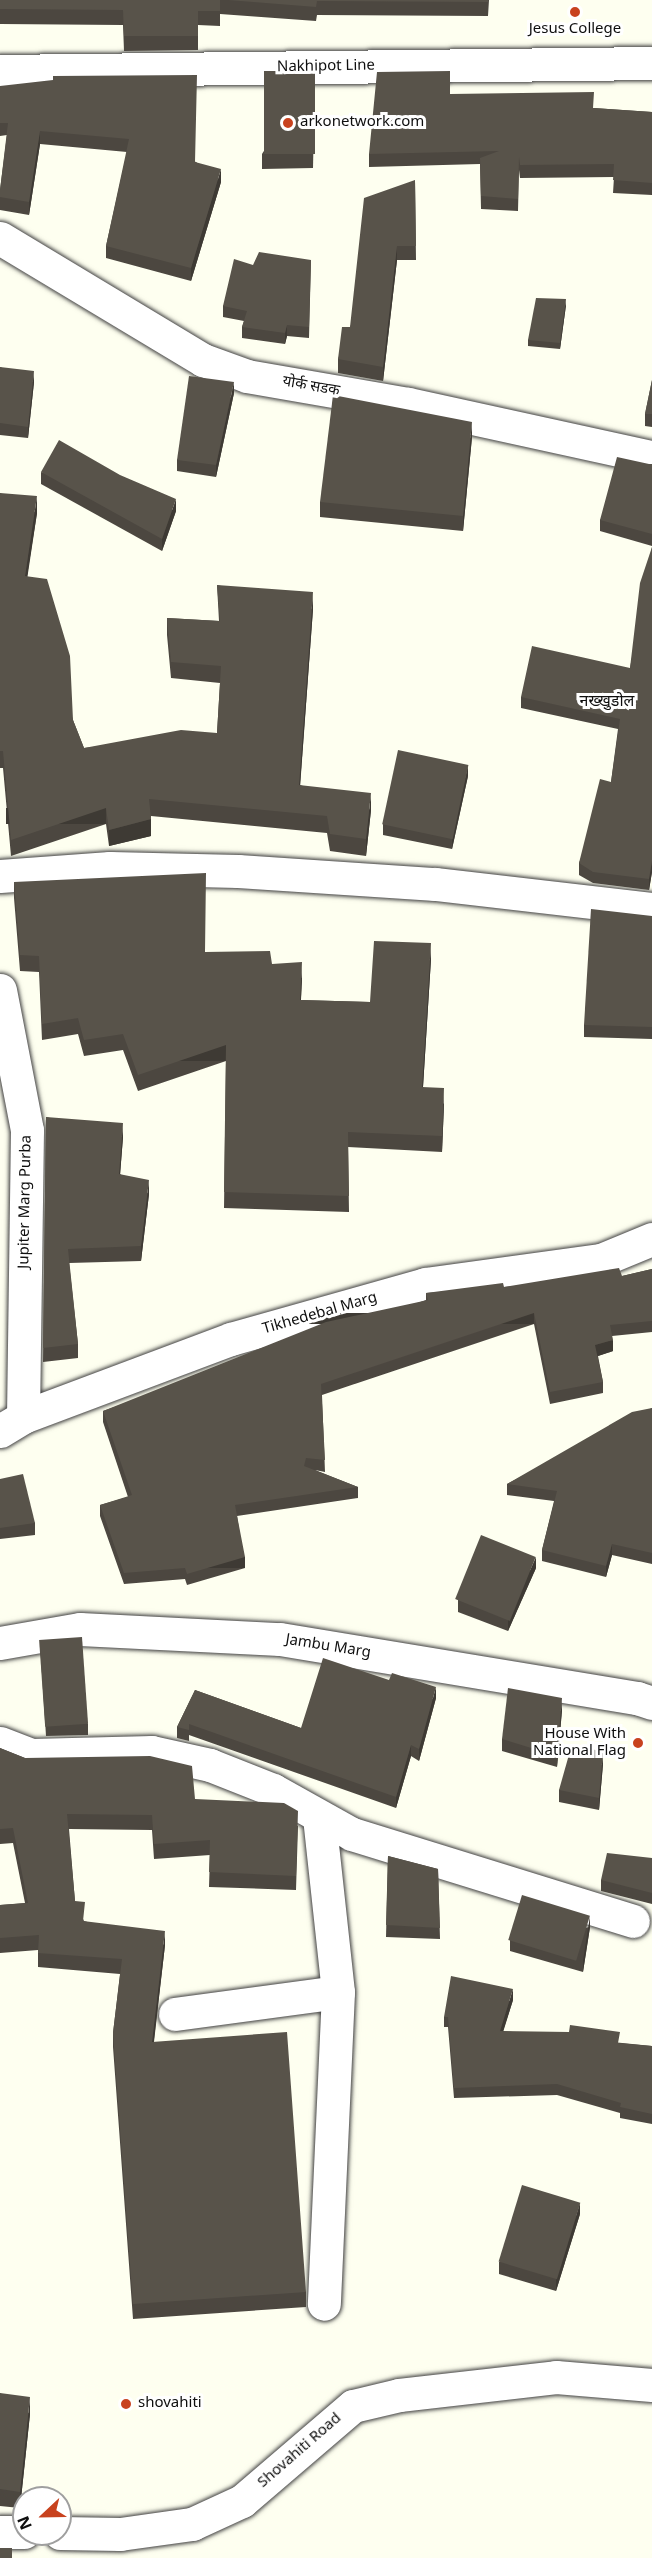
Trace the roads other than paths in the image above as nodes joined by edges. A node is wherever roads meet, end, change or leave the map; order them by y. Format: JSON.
{"nodes":[{"id":1,"x":652,"y":63,"type":"edge"},
{"id":2,"x":0,"y":71,"type":"edge"},
{"id":3,"x":0,"y":238,"type":"edge"},
{"id":4,"x":652,"y":457,"type":"edge"},
{"id":5,"x":0,"y":876,"type":"edge"},
{"id":6,"x":652,"y":909,"type":"edge"},
{"id":7,"x":0,"y":990,"type":"edge"},
{"id":8,"x":14,"y":1131,"type":"edge"},
{"id":9,"x":652,"y":1239,"type":"edge"},
{"id":10,"x":12,"y":1424,"type":"edge"},
{"id":11,"x":0,"y":1643,"type":"edge"},
{"id":12,"x":652,"y":1703,"type":"edge"},
{"id":13,"x":0,"y":1743,"type":"edge"},
{"id":14,"x":319,"y":1816,"type":"junction"},
{"id":15,"x":633,"y":1921,"type":"dead end"},
{"id":16,"x":338,"y":1992,"type":"junction"},
{"id":17,"x":175,"y":2014,"type":"dead end"},
{"id":18,"x":324,"y":2304,"type":"dead end"},
{"id":19,"x":652,"y":2385,"type":"edge"},
{"id":20,"x":72,"y":2533,"type":"edge"}],
"edges":[{"from":1,"to":2,"type":"street","name":"Nakhipot Line"},
{"from":3,"to":4,"type":"street","name":"योर्क सडक"},
{"from":5,"to":6,"type":"street"},
{"from":7,"to":8,"type":"street","name":"Jupiter Marg Purba"},
{"from":8,"to":10,"type":"street","name":"Jupiter Marg Purba"},
{"from":9,"to":10,"type":"street","name":"Tikhedebal Marg"},
{"from":11,"to":12,"type":"street","name":"Jambu Marg"},
{"from":13,"to":14,"type":"street"},
{"from":14,"to":15,"type":"street"},
{"from":14,"to":16,"type":"street"},
{"from":16,"to":17,"type":"street"},
{"from":16,"to":18,"type":"street"},
{"from":19,"to":20,"type":"street","name":"Shovahiti Road"}]}
